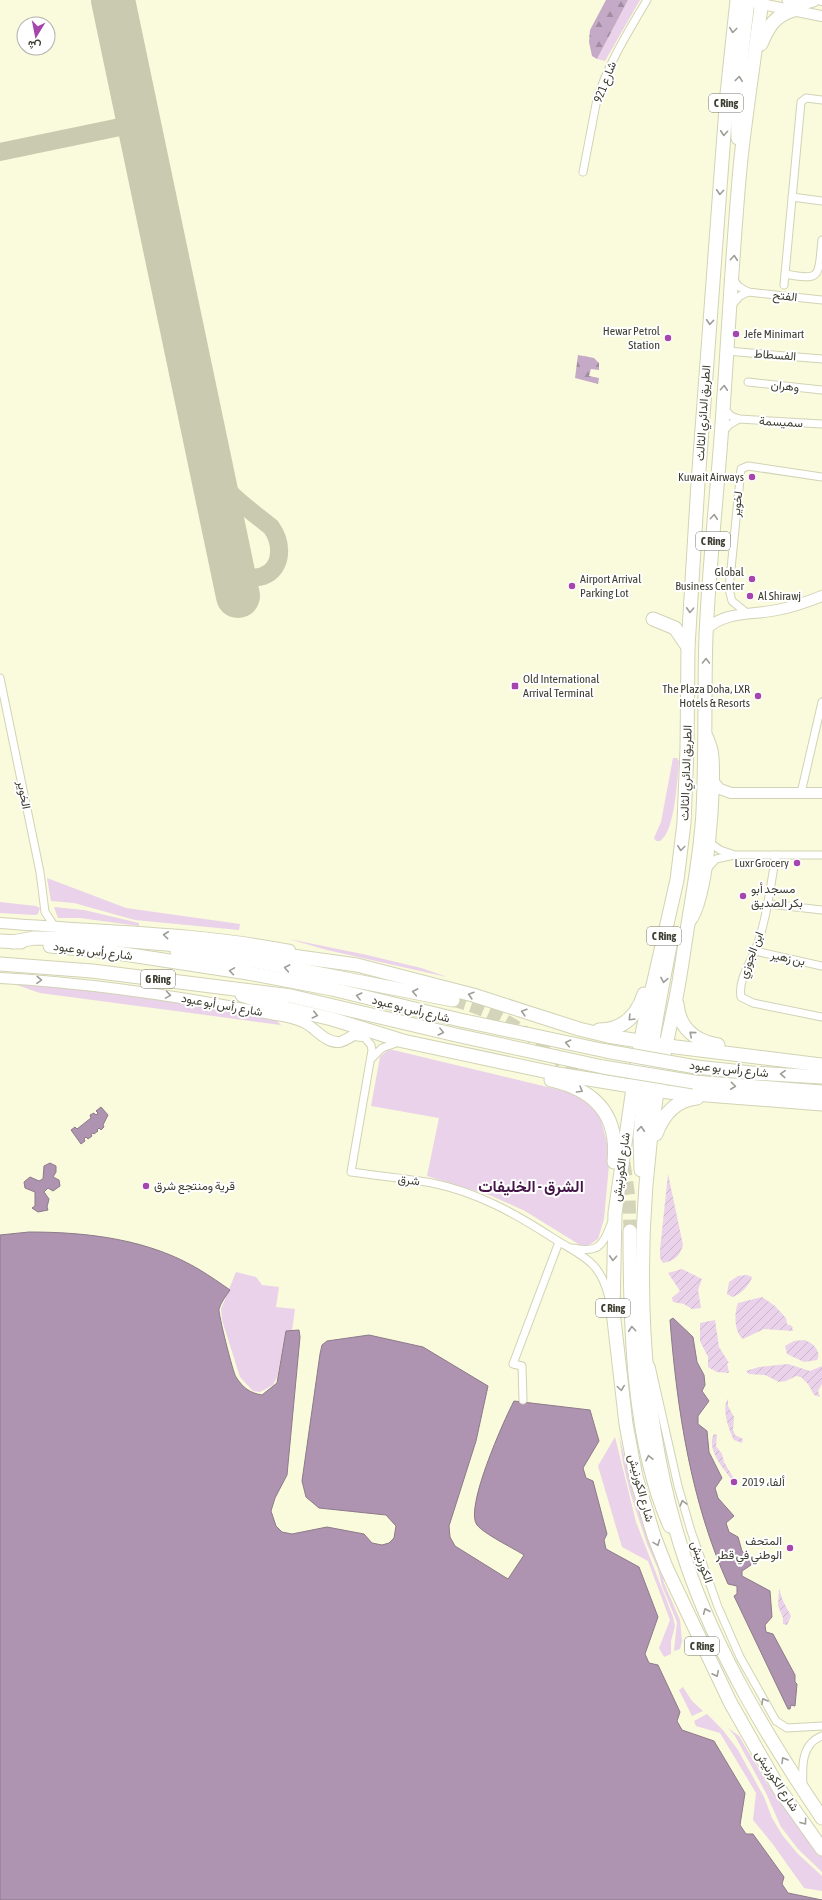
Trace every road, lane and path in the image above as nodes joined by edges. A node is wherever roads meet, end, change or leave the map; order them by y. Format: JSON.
{"nodes":[{"id":1,"x":647,"y":0,"type":"edge"},
{"id":2,"x":813,"y":0,"type":"edge"},
{"id":3,"x":750,"y":1,"type":"edge"},
{"id":4,"x":791,"y":5,"type":"edge"},
{"id":5,"x":822,"y":16,"type":"edge"},
{"id":6,"x":754,"y":58,"type":"junction"},
{"id":7,"x":822,"y":100,"type":"edge"},
{"id":8,"x":741,"y":160,"type":"junction"},
{"id":9,"x":583,"y":172,"type":"dead end"},
{"id":10,"x":792,"y":197,"type":"junction"},
{"id":11,"x":822,"y":201,"type":"edge"},
{"id":12,"x":822,"y":240,"type":"edge"},
{"id":13,"x":785,"y":274,"type":"junction"},
{"id":14,"x":733,"y":276,"type":"junction"},
{"id":15,"x":784,"y":285,"type":"dead end"},
{"id":16,"x":748,"y":292,"type":"junction"},
{"id":17,"x":822,"y":300,"type":"edge"},
{"id":18,"x":731,"y":306,"type":"junction"},
{"id":19,"x":727,"y":351,"type":"junction"},
{"id":20,"x":822,"y":359,"type":"edge"},
{"id":21,"x":748,"y":382,"type":"dead end"},
{"id":22,"x":822,"y":390,"type":"edge"},
{"id":23,"x":723,"y":407,"type":"junction"},
{"id":24,"x":739,"y":419,"type":"junction"},
{"id":25,"x":822,"y":424,"type":"edge"},
{"id":26,"x":721,"y":434,"type":"junction"},
{"id":27,"x":822,"y":476,"type":"edge"},
{"id":28,"x":822,"y":596,"type":"edge"},
{"id":29,"x":708,"y":604,"type":"junction"},
{"id":30,"x":748,"y":614,"type":"junction"},
{"id":31,"x":725,"y":617,"type":"junction"},
{"id":32,"x":653,"y":619,"type":"dead end"},
{"id":33,"x":707,"y":629,"type":"junction"},
{"id":34,"x":688,"y":647,"type":"junction"},
{"id":35,"x":0,"y":678,"type":"edge"},
{"id":36,"x":822,"y":702,"type":"edge"},
{"id":37,"x":3,"y":708,"type":"edge"},
{"id":38,"x":705,"y":730,"type":"junction"},
{"id":39,"x":818,"y":736,"type":"edge"},
{"id":40,"x":714,"y":782,"type":"junction"},
{"id":41,"x":731,"y":793,"type":"junction"},
{"id":42,"x":801,"y":793,"type":"junction"},
{"id":43,"x":822,"y":793,"type":"edge"},
{"id":44,"x":713,"y":804,"type":"junction"},
{"id":45,"x":709,"y":842,"type":"junction"},
{"id":46,"x":734,"y":855,"type":"junction"},
{"id":47,"x":776,"y":855,"type":"junction"},
{"id":48,"x":822,"y":855,"type":"edge"},
{"id":49,"x":706,"y":870,"type":"junction"},
{"id":50,"x":673,"y":900,"type":"junction"},
{"id":51,"x":769,"y":904,"type":"junction"},
{"id":52,"x":822,"y":910,"type":"edge"},
{"id":53,"x":45,"y":912,"type":"junction"},
{"id":54,"x":0,"y":923,"type":"edge"},
{"id":55,"x":688,"y":923,"type":"junction"},
{"id":56,"x":35,"y":926,"type":"junction"},
{"id":57,"x":51,"y":933,"type":"junction"},
{"id":58,"x":0,"y":941,"type":"edge"},
{"id":59,"x":13,"y":942,"type":"junction"},
{"id":60,"x":755,"y":951,"type":"junction"},
{"id":61,"x":0,"y":964,"type":"edge"},
{"id":62,"x":822,"y":966,"type":"edge"},
{"id":63,"x":92,"y":971,"type":"junction"},
{"id":64,"x":655,"y":971,"type":"junction"},
{"id":65,"x":0,"y":972,"type":"edge"},
{"id":66,"x":0,"y":978,"type":"edge"},
{"id":67,"x":224,"y":987,"type":"junction"},
{"id":68,"x":676,"y":996,"type":"junction"},
{"id":69,"x":453,"y":1000,"type":"tunnel mouth"},
{"id":70,"x":822,"y":1017,"type":"edge"},
{"id":71,"x":566,"y":1025,"type":"junction"},
{"id":72,"x":362,"y":1029,"type":"junction"},
{"id":73,"x":351,"y":1036,"type":"junction"},
{"id":74,"x":403,"y":1041,"type":"junction"},
{"id":75,"x":647,"y":1042,"type":"junction"},
{"id":76,"x":666,"y":1046,"type":"junction"},
{"id":77,"x":436,"y":1049,"type":"junction"},
{"id":78,"x":371,"y":1059,"type":"junction"},
{"id":79,"x":816,"y":1065,"type":"edge"},
{"id":80,"x":822,"y":1076,"type":"edge"},
{"id":81,"x":645,"y":1088,"type":"junction"},
{"id":82,"x":822,"y":1092,"type":"edge"},
{"id":83,"x":712,"y":1096,"type":"junction"},
{"id":84,"x":822,"y":1104,"type":"edge"},
{"id":85,"x":649,"y":1151,"type":"junction"},
{"id":86,"x":618,"y":1192,"type":"junction"},
{"id":87,"x":645,"y":1209,"type":"junction"},
{"id":88,"x":615,"y":1213,"type":"junction"},
{"id":89,"x":630,"y":1231,"type":"tunnel mouth"},
{"id":90,"x":559,"y":1242,"type":"junction"},
{"id":91,"x":567,"y":1246,"type":"junction"},
{"id":92,"x":613,"y":1311,"type":"junction"},
{"id":93,"x":645,"y":1344,"type":"junction"},
{"id":94,"x":523,"y":1400,"type":"dead end"},
{"id":95,"x":685,"y":1560,"type":"junction"},
{"id":96,"x":822,"y":1726,"type":"edge"},
{"id":97,"x":822,"y":1736,"type":"edge"},
{"id":98,"x":804,"y":1791,"type":"junction"},
{"id":99,"x":822,"y":1818,"type":"edge"},
{"id":100,"x":822,"y":1849,"type":"edge"}],
"edges":[{"from":1,"to":9,"type":"street","name":"شارع 921"},
{"from":2,"to":4,"type":"highway"},
{"from":3,"to":4,"type":"street"},
{"from":3,"to":6,"type":"highway","name":"الطريق الدائري الثالث","number":"C Ring"},
{"from":8,"to":3,"type":"highway","one_way":true},
{"from":3,"to":34,"type":"highway","name":"الطريق الدائري الثالث","number":"C Ring","one_way":true},
{"from":4,"to":5,"type":"street"},
{"from":4,"to":6,"type":"highway"},
{"from":6,"to":8,"type":"highway","name":"الطريق الدائري الثالث","number":"C Ring"},
{"from":7,"to":10,"type":"street"},
{"from":14,"to":8,"type":"highway","name":"الطريق الدائري الثالث","number":"C Ring","one_way":true},
{"from":10,"to":11,"type":"street"},
{"from":10,"to":13,"type":"street"},
{"from":12,"to":13,"type":"street"},
{"from":13,"to":15,"type":"street"},
{"from":14,"to":16,"type":"street"},
{"from":14,"to":18,"type":"highway","name":"الطريق الدائري الثالث","number":"C Ring"},
{"from":16,"to":17,"type":"street","name":"الفتح"},
{"from":16,"to":18,"type":"street"},
{"from":18,"to":19,"type":"highway","name":"الطريق الدائري الثالث","number":"C Ring"},
{"from":19,"to":20,"type":"street","name":"الفسطاط"},
{"from":23,"to":19,"type":"highway","name":"الطريق الدائري الثالث","number":"C Ring","one_way":true},
{"from":21,"to":22,"type":"street","name":"وهران"},
{"from":23,"to":24,"type":"street"},
{"from":23,"to":26,"type":"highway","name":"الطريق الدائري الثالث","number":"C Ring"},
{"from":24,"to":25,"type":"street","name":"سميسمة"},
{"from":24,"to":26,"type":"street"},
{"from":29,"to":26,"type":"highway","name":"الطريق الدائري الثالث","number":"C Ring","one_way":true},
{"from":27,"to":30,"type":"street","name":"لخوير"},
{"from":28,"to":30,"type":"street"},
{"from":29,"to":31,"type":"street"},
{"from":29,"to":33,"type":"highway","name":"الطريق الدائري الثالث","number":"C Ring"},
{"from":30,"to":31,"type":"street"},
{"from":31,"to":33,"type":"street"},
{"from":32,"to":34,"type":"highway"},
{"from":38,"to":33,"type":"highway","name":"الطريق الدائري الثالث","number":"C Ring","one_way":true},
{"from":34,"to":50,"type":"highway","name":"الطريق الدائري الثالث","number":"C Ring","one_way":true},
{"from":35,"to":37,"type":"street","name":"الخوير"},
{"from":36,"to":39,"type":"street"},
{"from":37,"to":53,"type":"street","name":"الخوير"},
{"from":38,"to":40,"type":"street","name":"الطريق الدائري الثالث"},
{"from":38,"to":55,"type":"highway","name":"الطريق الدائري الثالث","number":"C Ring"},
{"from":39,"to":42,"type":"street"},
{"from":40,"to":41,"type":"street"},
{"from":40,"to":44,"type":"street","name":"الطريق الدائري الثالث"},
{"from":41,"to":42,"type":"street"},
{"from":41,"to":44,"type":"street"},
{"from":42,"to":43,"type":"street"},
{"from":44,"to":45,"type":"street","name":"الطريق الدائري الثالث"},
{"from":45,"to":46,"type":"street"},
{"from":45,"to":49,"type":"street","name":"الطريق الدائري الثالث"},
{"from":46,"to":47,"type":"street"},
{"from":46,"to":49,"type":"street"},
{"from":47,"to":48,"type":"street"},
{"from":47,"to":51,"type":"street","name":"ابن الجوزي"},
{"from":49,"to":55,"type":"street","name":"الطريق الدائري الثالث"},
{"from":50,"to":64,"type":"highway","name":"الطريق الدائري الثالث","number":"C Ring"},
{"from":50,"to":75,"type":"highway","one_way":true},
{"from":51,"to":52,"type":"street"},
{"from":51,"to":60,"type":"street","name":"ابن الجوزي"},
{"from":53,"to":56,"type":"street"},
{"from":53,"to":57,"type":"street","name":"الخوير"},
{"from":54,"to":56,"type":"street"},
{"from":55,"to":68,"type":"highway","name":"الطريق الدائري الثالث","number":"C Ring"},
{"from":56,"to":57,"type":"street"},
{"from":57,"to":59,"type":"highway"},
{"from":69,"to":57,"type":"highway","one_way":true},
{"from":71,"to":57,"type":"highway","one_way":true},
{"from":58,"to":59,"type":"highway","name":"شارع رأس بو عبود"},
{"from":80,"to":59,"type":"highway","name":"شارع رأس بو عبود","one_way":true,"bridge":true},
{"from":60,"to":62,"type":"street","name":"بن زهير"},
{"from":60,"to":70,"type":"street","name":"ابن الجوزي"},
{"from":61,"to":63,"type":"highway","name":"شارع رأس بو عبود","number":"G Ring"},
{"from":63,"to":65,"type":"highway"},
{"from":63,"to":67,"type":"highway","name":"شارع رأس بو عبود","number":"G Ring"},
{"from":64,"to":71,"type":"highway","one_way":true},
{"from":64,"to":75,"type":"highway","name":"الطريق الدائري الثالث","number":"C Ring"},
{"from":66,"to":73,"type":"street","name":"شارع رأس أبو عبود","one_way":true},
{"from":67,"to":72,"type":"highway","one_way":true},
{"from":67,"to":82,"type":"highway","name":"شارع رأس بو عبود","one_way":true,"bridge":true},
{"from":68,"to":76,"type":"highway","name":"الطريق الدائري الثالث","number":"C Ring"},
{"from":79,"to":68,"type":"highway","one_way":true},
{"from":71,"to":75,"type":"highway"},
{"from":72,"to":73,"type":"street","name":"شارع رأس أبو عبود"},
{"from":72,"to":74,"type":"highway"},
{"from":73,"to":78,"type":"street","name":"شرق"},
{"from":74,"to":77,"type":"highway"},
{"from":74,"to":78,"type":"street"},
{"from":75,"to":76,"type":"highway"},
{"from":75,"to":81,"type":"highway","name":"الطريق الدائري الثالث","number":"C Ring"},
{"from":75,"to":81,"type":"highway"},
{"from":76,"to":79,"type":"highway"},
{"from":76,"to":81,"type":"highway","name":"الطريق الدائري الثالث","number":"C Ring"},
{"from":77,"to":81,"type":"highway"},
{"from":77,"to":86,"type":"highway","one_way":true},
{"from":78,"to":90,"type":"street","name":"شرق"},
{"from":81,"to":83,"type":"highway"},
{"from":81,"to":85,"type":"highway","name":"شارع الكورنيش","number":"C Ring"},
{"from":81,"to":86,"type":"highway","name":"شارع الكورنيش","number":"C Ring"},
{"from":87,"to":81,"type":"highway","one_way":true},
{"from":83,"to":84,"type":"highway"},
{"from":83,"to":85,"type":"highway"},
{"from":85,"to":87,"type":"highway","name":"شارع الكورنيش","number":"C Ring"},
{"from":86,"to":88,"type":"highway","name":"شارع الكورنيش","number":"C Ring"},
{"from":87,"to":93,"type":"highway","name":"شارع الكورنيش","number":"C Ring"},
{"from":88,"to":91,"type":"street","name":"شرق"},
{"from":88,"to":92,"type":"highway","name":"شارع الكورنيش","number":"C Ring","one_way":true},
{"from":95,"to":89,"type":"highway","one_way":true},
{"from":90,"to":91,"type":"street","name":"شرق"},
{"from":90,"to":94,"type":"street"},
{"from":91,"to":92,"type":"street","name":"شرق"},
{"from":92,"to":100,"type":"highway","name":"شارع الكورنيش","number":"C Ring","one_way":true},
{"from":93,"to":95,"type":"highway","name":"شارع الكورنيش","number":"C Ring"},
{"from":96,"to":93,"type":"street","name":"الكورنيش","one_way":true},
{"from":98,"to":95,"type":"highway","name":"شارع الكورنيش","number":"C Ring","one_way":true},
{"from":97,"to":98,"type":"street"},
{"from":98,"to":99,"type":"highway","name":"شارع الكورنيش","number":"C Ring"}]}
